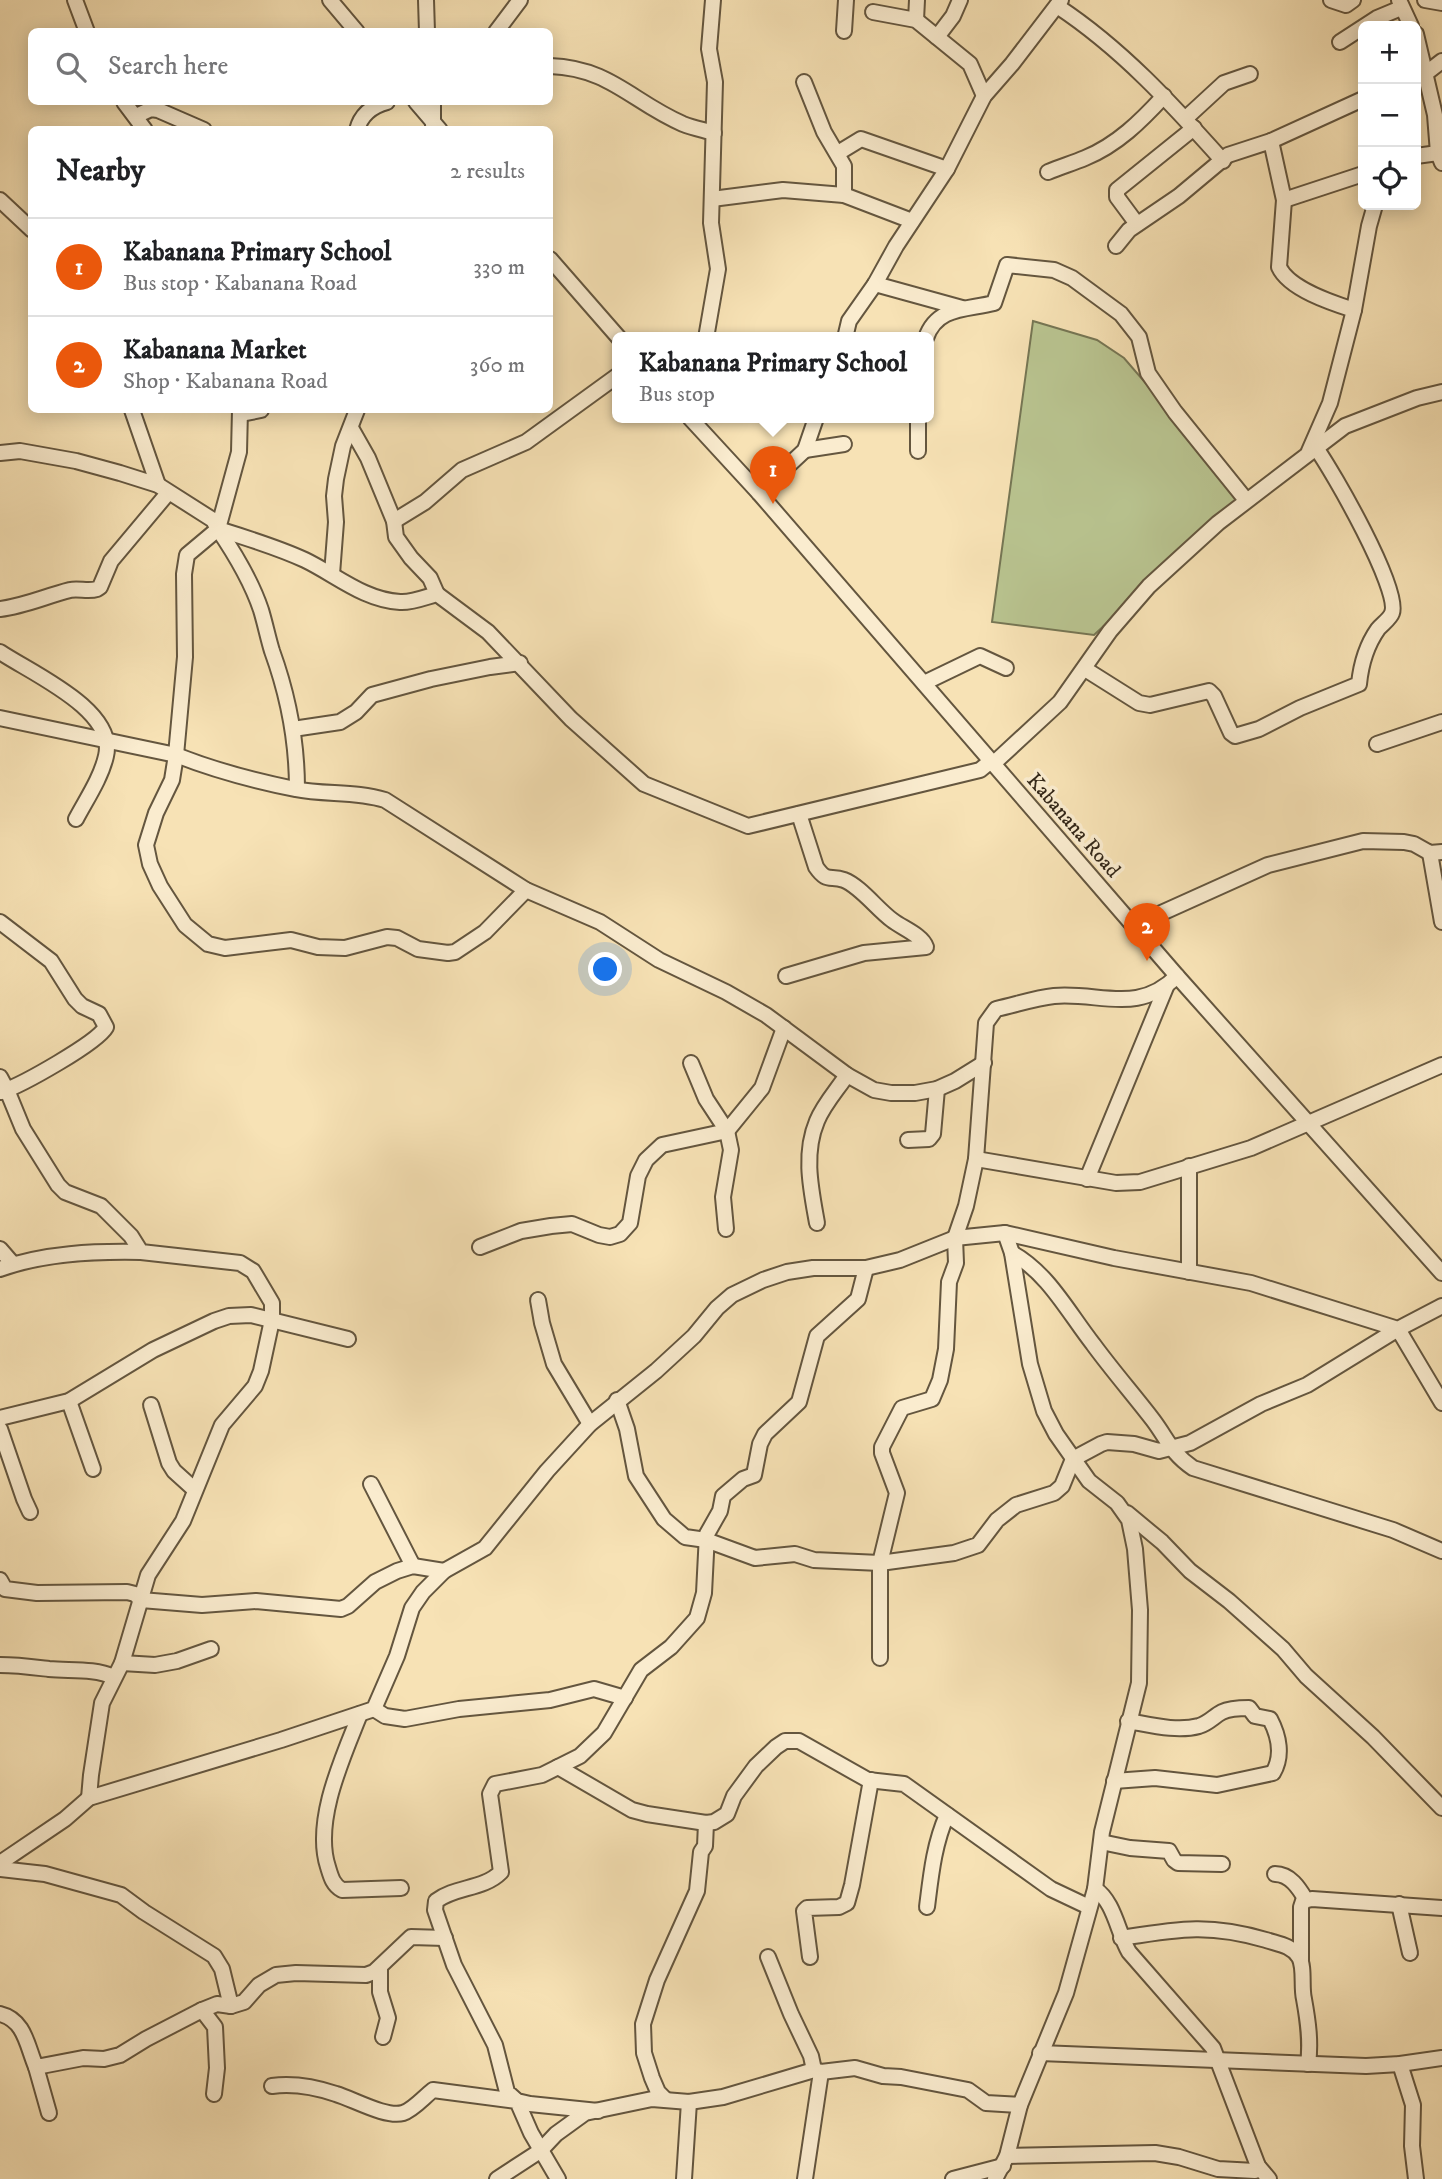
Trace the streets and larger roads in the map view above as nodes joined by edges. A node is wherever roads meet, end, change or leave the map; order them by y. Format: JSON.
{"nodes":[{"id":1,"x":75,"y":0,"type":"edge"},
{"id":2,"x":330,"y":0,"type":"edge"},
{"id":3,"x":426,"y":0,"type":"edge"},
{"id":4,"x":520,"y":0,"type":"edge"},
{"id":5,"x":713,"y":0,"type":"edge"},
{"id":6,"x":846,"y":0,"type":"edge"},
{"id":7,"x":917,"y":0,"type":"edge"},
{"id":8,"x":960,"y":0,"type":"edge"},
{"id":9,"x":1331,"y":0,"type":"edge"},
{"id":10,"x":1353,"y":0,"type":"edge"},
{"id":11,"x":1425,"y":0,"type":"edge"},
{"id":12,"x":1442,"y":3,"type":"edge"},
{"id":13,"x":1400,"y":4,"type":"edge"},
{"id":14,"x":1054,"y":5,"type":"edge"},
{"id":15,"x":873,"y":12,"type":"dead end"},
{"id":16,"x":916,"y":20,"type":"junction"},
{"id":17,"x":1409,"y":21,"type":"edge"},
{"id":18,"x":85,"y":28,"type":"edge"},
{"id":19,"x":353,"y":28,"type":"edge"},
{"id":20,"x":427,"y":28,"type":"edge"},
{"id":21,"x":499,"y":28,"type":"edge"},
{"id":22,"x":844,"y":31,"type":"dead end"},
{"id":23,"x":937,"y":37,"type":"junction"},
{"id":24,"x":1340,"y":42,"type":"dead end"},
{"id":25,"x":1442,"y":61,"type":"edge"},
{"id":26,"x":553,"y":66,"type":"edge"},
{"id":27,"x":1250,"y":74,"type":"dead end"},
{"id":28,"x":1421,"y":78,"type":"edge"},
{"id":29,"x":804,"y":82,"type":"dead end"},
{"id":30,"x":984,"y":96,"type":"junction"},
{"id":31,"x":1164,"y":96,"type":"junction"},
{"id":32,"x":1358,"y":101,"type":"edge"},
{"id":33,"x":126,"y":105,"type":"edge"},
{"id":34,"x":376,"y":105,"type":"edge"},
{"id":35,"x":418,"y":105,"type":"edge"},
{"id":36,"x":433,"y":105,"type":"edge"},
{"id":37,"x":136,"y":117,"type":"junction"},
{"id":38,"x":1190,"y":123,"type":"junction"},
{"id":39,"x":142,"y":126,"type":"edge"},
{"id":40,"x":195,"y":126,"type":"edge"},
{"id":41,"x":358,"y":126,"type":"edge"},
{"id":42,"x":434,"y":126,"type":"edge"},
{"id":43,"x":435,"y":126,"type":"edge"},
{"id":44,"x":714,"y":133,"type":"junction"},
{"id":45,"x":1271,"y":141,"type":"junction"},
{"id":46,"x":838,"y":153,"type":"junction"},
{"id":47,"x":1421,"y":157,"type":"edge"},
{"id":48,"x":1441,"y":160,"type":"edge"},
{"id":49,"x":1223,"y":161,"type":"junction"},
{"id":50,"x":947,"y":169,"type":"junction"},
{"id":51,"x":1048,"y":172,"type":"dead end"},
{"id":52,"x":1358,"y":176,"type":"edge"},
{"id":53,"x":844,"y":195,"type":"junction"},
{"id":54,"x":712,"y":199,"type":"junction"},
{"id":55,"x":0,"y":200,"type":"edge"},
{"id":56,"x":1284,"y":200,"type":"junction"},
{"id":57,"x":1374,"y":210,"type":"edge"},
{"id":58,"x":912,"y":221,"type":"junction"},
{"id":59,"x":1137,"y":224,"type":"junction"},
{"id":60,"x":28,"y":226,"type":"edge"},
{"id":61,"x":1116,"y":246,"type":"dead end"},
{"id":62,"x":553,"y":262,"type":"edge"},
{"id":63,"x":875,"y":284,"type":"junction"},
{"id":64,"x":962,"y":307,"type":"junction"},
{"id":65,"x":1354,"y":310,"type":"junction"},
{"id":66,"x":614,"y":332,"type":"edge"},
{"id":67,"x":707,"y":332,"type":"edge"},
{"id":68,"x":846,"y":332,"type":"edge"},
{"id":69,"x":929,"y":332,"type":"edge"},
{"id":70,"x":612,"y":380,"type":"edge"},
{"id":71,"x":1442,"y":392,"type":"edge"},
{"id":72,"x":133,"y":413,"type":"edge"},
{"id":73,"x":241,"y":413,"type":"edge"},
{"id":74,"x":356,"y":413,"type":"edge"},
{"id":75,"x":697,"y":423,"type":"edge"},
{"id":76,"x":814,"y":423,"type":"edge"},
{"id":77,"x":918,"y":423,"type":"edge"},
{"id":78,"x":351,"y":428,"type":"junction"},
{"id":79,"x":844,"y":444,"type":"dead end"},
{"id":80,"x":805,"y":450,"type":"junction"},
{"id":81,"x":1312,"y":450,"type":"junction"},
{"id":82,"x":918,"y":451,"type":"dead end"},
{"id":83,"x":0,"y":453,"type":"edge"},
{"id":84,"x":163,"y":489,"type":"junction"},
{"id":85,"x":759,"y":493,"type":"junction"},
{"id":86,"x":1246,"y":500,"type":"junction"},
{"id":87,"x":394,"y":521,"type":"junction"},
{"id":88,"x":218,"y":529,"type":"junction"},
{"id":89,"x":332,"y":575,"type":"junction"},
{"id":90,"x":437,"y":594,"type":"junction"},
{"id":91,"x":0,"y":609,"type":"edge"},
{"id":92,"x":0,"y":652,"type":"edge"},
{"id":93,"x":520,"y":663,"type":"junction"},
{"id":94,"x":1006,"y":668,"type":"dead end"},
{"id":95,"x":1085,"y":669,"type":"junction"},
{"id":96,"x":924,"y":683,"type":"junction"},
{"id":97,"x":0,"y":718,"type":"edge"},
{"id":98,"x":1442,"y":722,"type":"edge"},
{"id":99,"x":293,"y":729,"type":"junction"},
{"id":100,"x":106,"y":740,"type":"junction"},
{"id":101,"x":1377,"y":744,"type":"dead end"},
{"id":102,"x":176,"y":755,"type":"junction"},
{"id":103,"x":992,"y":763,"type":"junction"},
{"id":104,"x":297,"y":789,"type":"junction"},
{"id":105,"x":799,"y":814,"type":"junction"},
{"id":106,"x":76,"y":820,"type":"dead end"},
{"id":107,"x":1436,"y":853,"type":"edge"},
{"id":108,"x":526,"y":890,"type":"junction"},
{"id":109,"x":0,"y":922,"type":"edge"},
{"id":110,"x":1442,"y":922,"type":"edge"},
{"id":111,"x":1139,"y":931,"type":"junction"},
{"id":112,"x":786,"y":976,"type":"dead end"},
{"id":113,"x":1177,"y":976,"type":"junction"},
{"id":114,"x":1166,"y":987,"type":"junction"},
{"id":115,"x":784,"y":1028,"type":"junction"},
{"id":116,"x":691,"y":1063,"type":"dead end"},
{"id":117,"x":984,"y":1063,"type":"junction"},
{"id":118,"x":1442,"y":1065,"type":"edge"},
{"id":119,"x":847,"y":1075,"type":"junction"},
{"id":120,"x":2,"y":1086,"type":"edge"},
{"id":121,"x":937,"y":1089,"type":"junction"},
{"id":122,"x":1308,"y":1123,"type":"junction"},
{"id":123,"x":727,"y":1131,"type":"junction"},
{"id":124,"x":908,"y":1140,"type":"dead end"},
{"id":125,"x":976,"y":1159,"type":"junction"},
{"id":126,"x":1189,"y":1166,"type":"junction"},
{"id":127,"x":1087,"y":1178,"type":"junction"},
{"id":128,"x":966,"y":1206,"type":"junction"},
{"id":129,"x":817,"y":1223,"type":"dead end"},
{"id":130,"x":726,"y":1229,"type":"dead end"},
{"id":131,"x":1005,"y":1233,"type":"junction"},
{"id":132,"x":974,"y":1235,"type":"junction"},
{"id":133,"x":955,"y":1238,"type":"junction"},
{"id":134,"x":480,"y":1247,"type":"dead end"},
{"id":135,"x":0,"y":1249,"type":"edge"},
{"id":136,"x":141,"y":1252,"type":"junction"},
{"id":137,"x":1012,"y":1253,"type":"junction"},
{"id":138,"x":7,"y":1267,"type":"edge"},
{"id":139,"x":866,"y":1268,"type":"junction"},
{"id":140,"x":1189,"y":1272,"type":"junction"},
{"id":141,"x":1442,"y":1273,"type":"edge"},
{"id":142,"x":538,"y":1300,"type":"dead end"},
{"id":143,"x":1442,"y":1306,"type":"edge"},
{"id":144,"x":272,"y":1320,"type":"junction"},
{"id":145,"x":1398,"y":1329,"type":"junction"},
{"id":146,"x":348,"y":1339,"type":"dead end"},
{"id":147,"x":69,"y":1401,"type":"junction"},
{"id":148,"x":617,"y":1401,"type":"junction"},
{"id":149,"x":1442,"y":1402,"type":"edge"},
{"id":150,"x":151,"y":1405,"type":"dead end"},
{"id":151,"x":0,"y":1418,"type":"edge"},
{"id":152,"x":590,"y":1424,"type":"junction"},
{"id":153,"x":0,"y":1429,"type":"edge"},
{"id":154,"x":1171,"y":1450,"type":"junction"},
{"id":155,"x":1073,"y":1459,"type":"junction"},
{"id":156,"x":93,"y":1469,"type":"dead end"},
{"id":157,"x":371,"y":1483,"type":"dead end"},
{"id":158,"x":195,"y":1490,"type":"junction"},
{"id":159,"x":1117,"y":1503,"type":"junction"},
{"id":160,"x":30,"y":1512,"type":"dead end"},
{"id":161,"x":706,"y":1540,"type":"junction"},
{"id":162,"x":1442,"y":1551,"type":"edge"},
{"id":163,"x":880,"y":1563,"type":"junction"},
{"id":164,"x":413,"y":1566,"type":"junction"},
{"id":165,"x":444,"y":1571,"type":"junction"},
{"id":166,"x":0,"y":1580,"type":"edge"},
{"id":167,"x":141,"y":1600,"type":"junction"},
{"id":168,"x":211,"y":1649,"type":"dead end"},
{"id":169,"x":880,"y":1658,"type":"dead end"},
{"id":170,"x":122,"y":1663,"type":"junction"},
{"id":171,"x":0,"y":1665,"type":"edge"},
{"id":172,"x":114,"y":1677,"type":"junction"},
{"id":173,"x":625,"y":1699,"type":"junction"},
{"id":174,"x":367,"y":1712,"type":"junction"},
{"id":175,"x":1128,"y":1721,"type":"junction"},
{"id":176,"x":558,"y":1767,"type":"junction"},
{"id":177,"x":871,"y":1780,"type":"junction"},
{"id":178,"x":1114,"y":1781,"type":"junction"},
{"id":179,"x":89,"y":1798,"type":"junction"},
{"id":180,"x":1442,"y":1808,"type":"edge"},
{"id":181,"x":947,"y":1815,"type":"junction"},
{"id":182,"x":706,"y":1823,"type":"junction"},
{"id":183,"x":1101,"y":1842,"type":"junction"},
{"id":184,"x":0,"y":1863,"type":"edge"},
{"id":185,"x":1222,"y":1864,"type":"dead end"},
{"id":186,"x":0,"y":1869,"type":"edge"},
{"id":187,"x":1275,"y":1874,"type":"dead end"},
{"id":188,"x":401,"y":1888,"type":"dead end"},
{"id":189,"x":1095,"y":1889,"type":"junction"},
{"id":190,"x":1306,"y":1900,"type":"junction"},
{"id":191,"x":1399,"y":1904,"type":"junction"},
{"id":192,"x":927,"y":1907,"type":"dead end"},
{"id":193,"x":1089,"y":1907,"type":"junction"},
{"id":194,"x":1442,"y":1908,"type":"edge"},
{"id":195,"x":445,"y":1938,"type":"junction"},
{"id":196,"x":1121,"y":1938,"type":"junction"},
{"id":197,"x":1410,"y":1953,"type":"dead end"},
{"id":198,"x":768,"y":1957,"type":"dead end"},
{"id":199,"x":810,"y":1957,"type":"dead end"},
{"id":200,"x":1301,"y":1960,"type":"junction"},
{"id":201,"x":380,"y":1968,"type":"junction"},
{"id":202,"x":231,"y":2006,"type":"junction"},
{"id":203,"x":202,"y":2010,"type":"junction"},
{"id":204,"x":0,"y":2014,"type":"edge"},
{"id":205,"x":383,"y":2037,"type":"dead end"},
{"id":206,"x":1040,"y":2053,"type":"junction"},
{"id":207,"x":1442,"y":2058,"type":"edge"},
{"id":208,"x":1217,"y":2060,"type":"junction"},
{"id":209,"x":1308,"y":2064,"type":"junction"},
{"id":210,"x":1399,"y":2064,"type":"junction"},
{"id":211,"x":36,"y":2067,"type":"junction"},
{"id":212,"x":818,"y":2071,"type":"junction"},
{"id":213,"x":272,"y":2086,"type":"dead end"},
{"id":214,"x":214,"y":2094,"type":"dead end"},
{"id":215,"x":666,"y":2100,"type":"junction"},
{"id":216,"x":517,"y":2101,"type":"junction"},
{"id":217,"x":689,"y":2102,"type":"junction"},
{"id":218,"x":1020,"y":2105,"type":"junction"},
{"id":219,"x":598,"y":2111,"type":"junction"},
{"id":220,"x":49,"y":2113,"type":"dead end"},
{"id":221,"x":540,"y":2151,"type":"junction"},
{"id":222,"x":1005,"y":2161,"type":"junction"},
{"id":223,"x":1257,"y":2172,"type":"edge"},
{"id":224,"x":497,"y":2179,"type":"edge"},
{"id":225,"x":558,"y":2179,"type":"edge"},
{"id":226,"x":684,"y":2179,"type":"edge"},
{"id":227,"x":805,"y":2179,"type":"edge"},
{"id":228,"x":953,"y":2179,"type":"edge"},
{"id":229,"x":995,"y":2179,"type":"edge"},
{"id":230,"x":1269,"y":2179,"type":"edge"},
{"id":231,"x":1416,"y":2179,"type":"edge"}],
"edges":[{"from":1,"to":18,"type":"street"},
{"from":2,"to":19,"type":"street"},
{"from":3,"to":20,"type":"street"},
{"from":4,"to":21,"type":"street"},
{"from":5,"to":44,"type":"street"},
{"from":6,"to":22,"type":"street"},
{"from":7,"to":16,"type":"street"},
{"from":8,"to":23,"type":"street"},
{"from":9,"to":10,"type":"street"},
{"from":11,"to":12,"type":"street"},
{"from":13,"to":17,"type":"street"},
{"from":13,"to":24,"type":"street"},
{"from":14,"to":30,"type":"street"},
{"from":14,"to":31,"type":"street"},
{"from":15,"to":16,"type":"street"},
{"from":16,"to":23,"type":"street"},
{"from":23,"to":30,"type":"street"},
{"from":25,"to":28,"type":"street"},
{"from":26,"to":44,"type":"street"},
{"from":27,"to":38,"type":"street"},
{"from":28,"to":48,"type":"street"},
{"from":29,"to":46,"type":"street"},
{"from":30,"to":50,"type":"street"},
{"from":31,"to":38,"type":"street"},
{"from":31,"to":51,"type":"street"},
{"from":32,"to":45,"type":"street"},
{"from":33,"to":37,"type":"street"},
{"from":34,"to":41,"type":"street"},
{"from":35,"to":42,"type":"street"},
{"from":36,"to":43,"type":"street"},
{"from":37,"to":39,"type":"street"},
{"from":37,"to":40,"type":"street"},
{"from":38,"to":49,"type":"street"},
{"from":38,"to":59,"type":"street"},
{"from":44,"to":54,"type":"street"},
{"from":45,"to":49,"type":"street"},
{"from":45,"to":56,"type":"street"},
{"from":46,"to":50,"type":"street"},
{"from":46,"to":53,"type":"street"},
{"from":47,"to":48,"type":"street"},
{"from":49,"to":59,"type":"street"},
{"from":50,"to":58,"type":"street"},
{"from":52,"to":56,"type":"street"},
{"from":53,"to":54,"type":"street"},
{"from":53,"to":58,"type":"street"},
{"from":54,"to":67,"type":"street"},
{"from":55,"to":60,"type":"street"},
{"from":56,"to":65,"type":"street"},
{"from":57,"to":65,"type":"street"},
{"from":58,"to":63,"type":"street"},
{"from":59,"to":61,"type":"street"},
{"from":62,"to":66,"type":"street"},
{"from":63,"to":64,"type":"street"},
{"from":63,"to":68,"type":"street"},
{"from":64,"to":69,"type":"street"},
{"from":64,"to":86,"type":"street"},
{"from":65,"to":81,"type":"street"},
{"from":70,"to":87,"type":"street"},
{"from":71,"to":81,"type":"street"},
{"from":72,"to":84,"type":"street"},
{"from":73,"to":88,"type":"street"},
{"from":74,"to":78,"type":"street"},
{"from":75,"to":85,"type":"street","name":"Kabanana Road"},
{"from":76,"to":80,"type":"street"},
{"from":77,"to":82,"type":"street"},
{"from":78,"to":87,"type":"street"},
{"from":78,"to":89,"type":"street"},
{"from":79,"to":80,"type":"street"},
{"from":80,"to":85,"type":"street"},
{"from":81,"to":86,"type":"street"},
{"from":81,"to":95,"type":"street"},
{"from":83,"to":84,"type":"street"},
{"from":84,"to":88,"type":"street"},
{"from":84,"to":91,"type":"street"},
{"from":85,"to":96,"type":"street","name":"Kabanana Road"},
{"from":86,"to":95,"type":"street"},
{"from":87,"to":90,"type":"street"},
{"from":88,"to":89,"type":"street"},
{"from":88,"to":99,"type":"street"},
{"from":88,"to":102,"type":"street"},
{"from":89,"to":90,"type":"street"},
{"from":90,"to":93,"type":"street"},
{"from":92,"to":100,"type":"street"},
{"from":93,"to":99,"type":"street"},
{"from":93,"to":105,"type":"street"},
{"from":94,"to":96,"type":"street"},
{"from":95,"to":103,"type":"street"},
{"from":96,"to":103,"type":"street","name":"Kabanana Road"},
{"from":97,"to":100,"type":"street"},
{"from":98,"to":101,"type":"street"},
{"from":99,"to":104,"type":"street"},
{"from":100,"to":102,"type":"street"},
{"from":100,"to":106,"type":"street"},
{"from":102,"to":104,"type":"street"},
{"from":102,"to":108,"type":"street"},
{"from":103,"to":105,"type":"street"},
{"from":103,"to":111,"type":"street","name":"Kabanana Road"},
{"from":104,"to":108,"type":"street"},
{"from":105,"to":112,"type":"street"},
{"from":107,"to":110,"type":"street"},
{"from":107,"to":111,"type":"street"},
{"from":108,"to":115,"type":"street"},
{"from":109,"to":120,"type":"street"},
{"from":111,"to":113,"type":"street","name":"Kabanana Road"},
{"from":113,"to":114,"type":"street"},
{"from":113,"to":122,"type":"street","name":"Kabanana Road"},
{"from":114,"to":117,"type":"street"},
{"from":114,"to":127,"type":"street"},
{"from":115,"to":119,"type":"street"},
{"from":115,"to":123,"type":"street"},
{"from":116,"to":123,"type":"street"},
{"from":117,"to":121,"type":"street"},
{"from":117,"to":125,"type":"street"},
{"from":118,"to":122,"type":"street"},
{"from":119,"to":121,"type":"street"},
{"from":119,"to":129,"type":"street"},
{"from":120,"to":136,"type":"street"},
{"from":121,"to":124,"type":"street"},
{"from":122,"to":126,"type":"street"},
{"from":122,"to":141,"type":"street","name":"Kabanana Road"},
{"from":123,"to":130,"type":"street"},
{"from":123,"to":134,"type":"street"},
{"from":125,"to":127,"type":"street"},
{"from":125,"to":128,"type":"street"},
{"from":126,"to":127,"type":"street"},
{"from":126,"to":140,"type":"street"},
{"from":128,"to":132,"type":"street"},
{"from":128,"to":133,"type":"street"},
{"from":131,"to":132,"type":"street"},
{"from":131,"to":137,"type":"street"},
{"from":131,"to":140,"type":"street"},
{"from":132,"to":133,"type":"street"},
{"from":133,"to":139,"type":"street"},
{"from":133,"to":163,"type":"street"},
{"from":135,"to":138,"type":"street"},
{"from":136,"to":138,"type":"street"},
{"from":136,"to":144,"type":"street"},
{"from":137,"to":154,"type":"street"},
{"from":137,"to":155,"type":"street"},
{"from":139,"to":148,"type":"street"},
{"from":139,"to":161,"type":"street"},
{"from":140,"to":145,"type":"street"},
{"from":142,"to":152,"type":"street"},
{"from":143,"to":145,"type":"street"},
{"from":144,"to":146,"type":"street"},
{"from":144,"to":147,"type":"street"},
{"from":144,"to":158,"type":"street"},
{"from":145,"to":149,"type":"street"},
{"from":145,"to":154,"type":"street"},
{"from":147,"to":151,"type":"street"},
{"from":147,"to":156,"type":"street"},
{"from":148,"to":152,"type":"street"},
{"from":148,"to":161,"type":"street"},
{"from":150,"to":158,"type":"street"},
{"from":152,"to":165,"type":"street"},
{"from":153,"to":160,"type":"street"},
{"from":154,"to":155,"type":"street"},
{"from":154,"to":162,"type":"street"},
{"from":155,"to":159,"type":"street"},
{"from":155,"to":163,"type":"street"},
{"from":157,"to":164,"type":"street"},
{"from":158,"to":167,"type":"street"},
{"from":159,"to":175,"type":"street"},
{"from":159,"to":180,"type":"street"},
{"from":161,"to":163,"type":"street"},
{"from":161,"to":173,"type":"street"},
{"from":163,"to":169,"type":"street"},
{"from":164,"to":165,"type":"street"},
{"from":164,"to":167,"type":"street"},
{"from":165,"to":174,"type":"street"},
{"from":166,"to":167,"type":"street"},
{"from":167,"to":170,"type":"street"},
{"from":168,"to":170,"type":"street"},
{"from":170,"to":172,"type":"street"},
{"from":171,"to":172,"type":"street"},
{"from":172,"to":179,"type":"street"},
{"from":173,"to":174,"type":"street"},
{"from":173,"to":176,"type":"street"},
{"from":174,"to":179,"type":"street"},
{"from":174,"to":188,"type":"street"},
{"from":175,"to":178,"type":"street"},
{"from":175,"to":178,"type":"street"},
{"from":176,"to":182,"type":"street"},
{"from":176,"to":195,"type":"street"},
{"from":177,"to":181,"type":"street"},
{"from":177,"to":182,"type":"street"},
{"from":177,"to":199,"type":"street"},
{"from":178,"to":183,"type":"street"},
{"from":179,"to":184,"type":"street"},
{"from":181,"to":192,"type":"street"},
{"from":181,"to":193,"type":"street"},
{"from":182,"to":215,"type":"street"},
{"from":183,"to":185,"type":"street"},
{"from":183,"to":189,"type":"street"},
{"from":186,"to":202,"type":"street"},
{"from":187,"to":190,"type":"street"},
{"from":189,"to":193,"type":"street"},
{"from":189,"to":196,"type":"street"},
{"from":190,"to":191,"type":"street"},
{"from":190,"to":200,"type":"street"},
{"from":191,"to":194,"type":"street"},
{"from":191,"to":197,"type":"street"},
{"from":193,"to":206,"type":"street"},
{"from":195,"to":201,"type":"street"},
{"from":195,"to":216,"type":"street"},
{"from":196,"to":200,"type":"street"},
{"from":196,"to":208,"type":"street"},
{"from":198,"to":212,"type":"street"},
{"from":200,"to":209,"type":"street"},
{"from":201,"to":202,"type":"street"},
{"from":201,"to":205,"type":"street"},
{"from":202,"to":203,"type":"street"},
{"from":203,"to":211,"type":"street"},
{"from":203,"to":214,"type":"street"},
{"from":204,"to":211,"type":"street"},
{"from":206,"to":208,"type":"street"},
{"from":206,"to":218,"type":"street"},
{"from":207,"to":210,"type":"street"},
{"from":208,"to":209,"type":"street"},
{"from":208,"to":223,"type":"street"},
{"from":209,"to":210,"type":"street"},
{"from":210,"to":231,"type":"street"},
{"from":211,"to":220,"type":"street"},
{"from":212,"to":217,"type":"street"},
{"from":212,"to":218,"type":"street"},
{"from":212,"to":227,"type":"street"},
{"from":213,"to":216,"type":"street"},
{"from":215,"to":217,"type":"street"},
{"from":215,"to":219,"type":"street"},
{"from":216,"to":219,"type":"street"},
{"from":216,"to":221,"type":"street"},
{"from":217,"to":226,"type":"street"},
{"from":218,"to":222,"type":"street"},
{"from":219,"to":221,"type":"street"},
{"from":221,"to":224,"type":"street"},
{"from":221,"to":225,"type":"street"},
{"from":222,"to":223,"type":"street"},
{"from":222,"to":228,"type":"street"},
{"from":222,"to":229,"type":"street"},
{"from":223,"to":230,"type":"street"}]}
